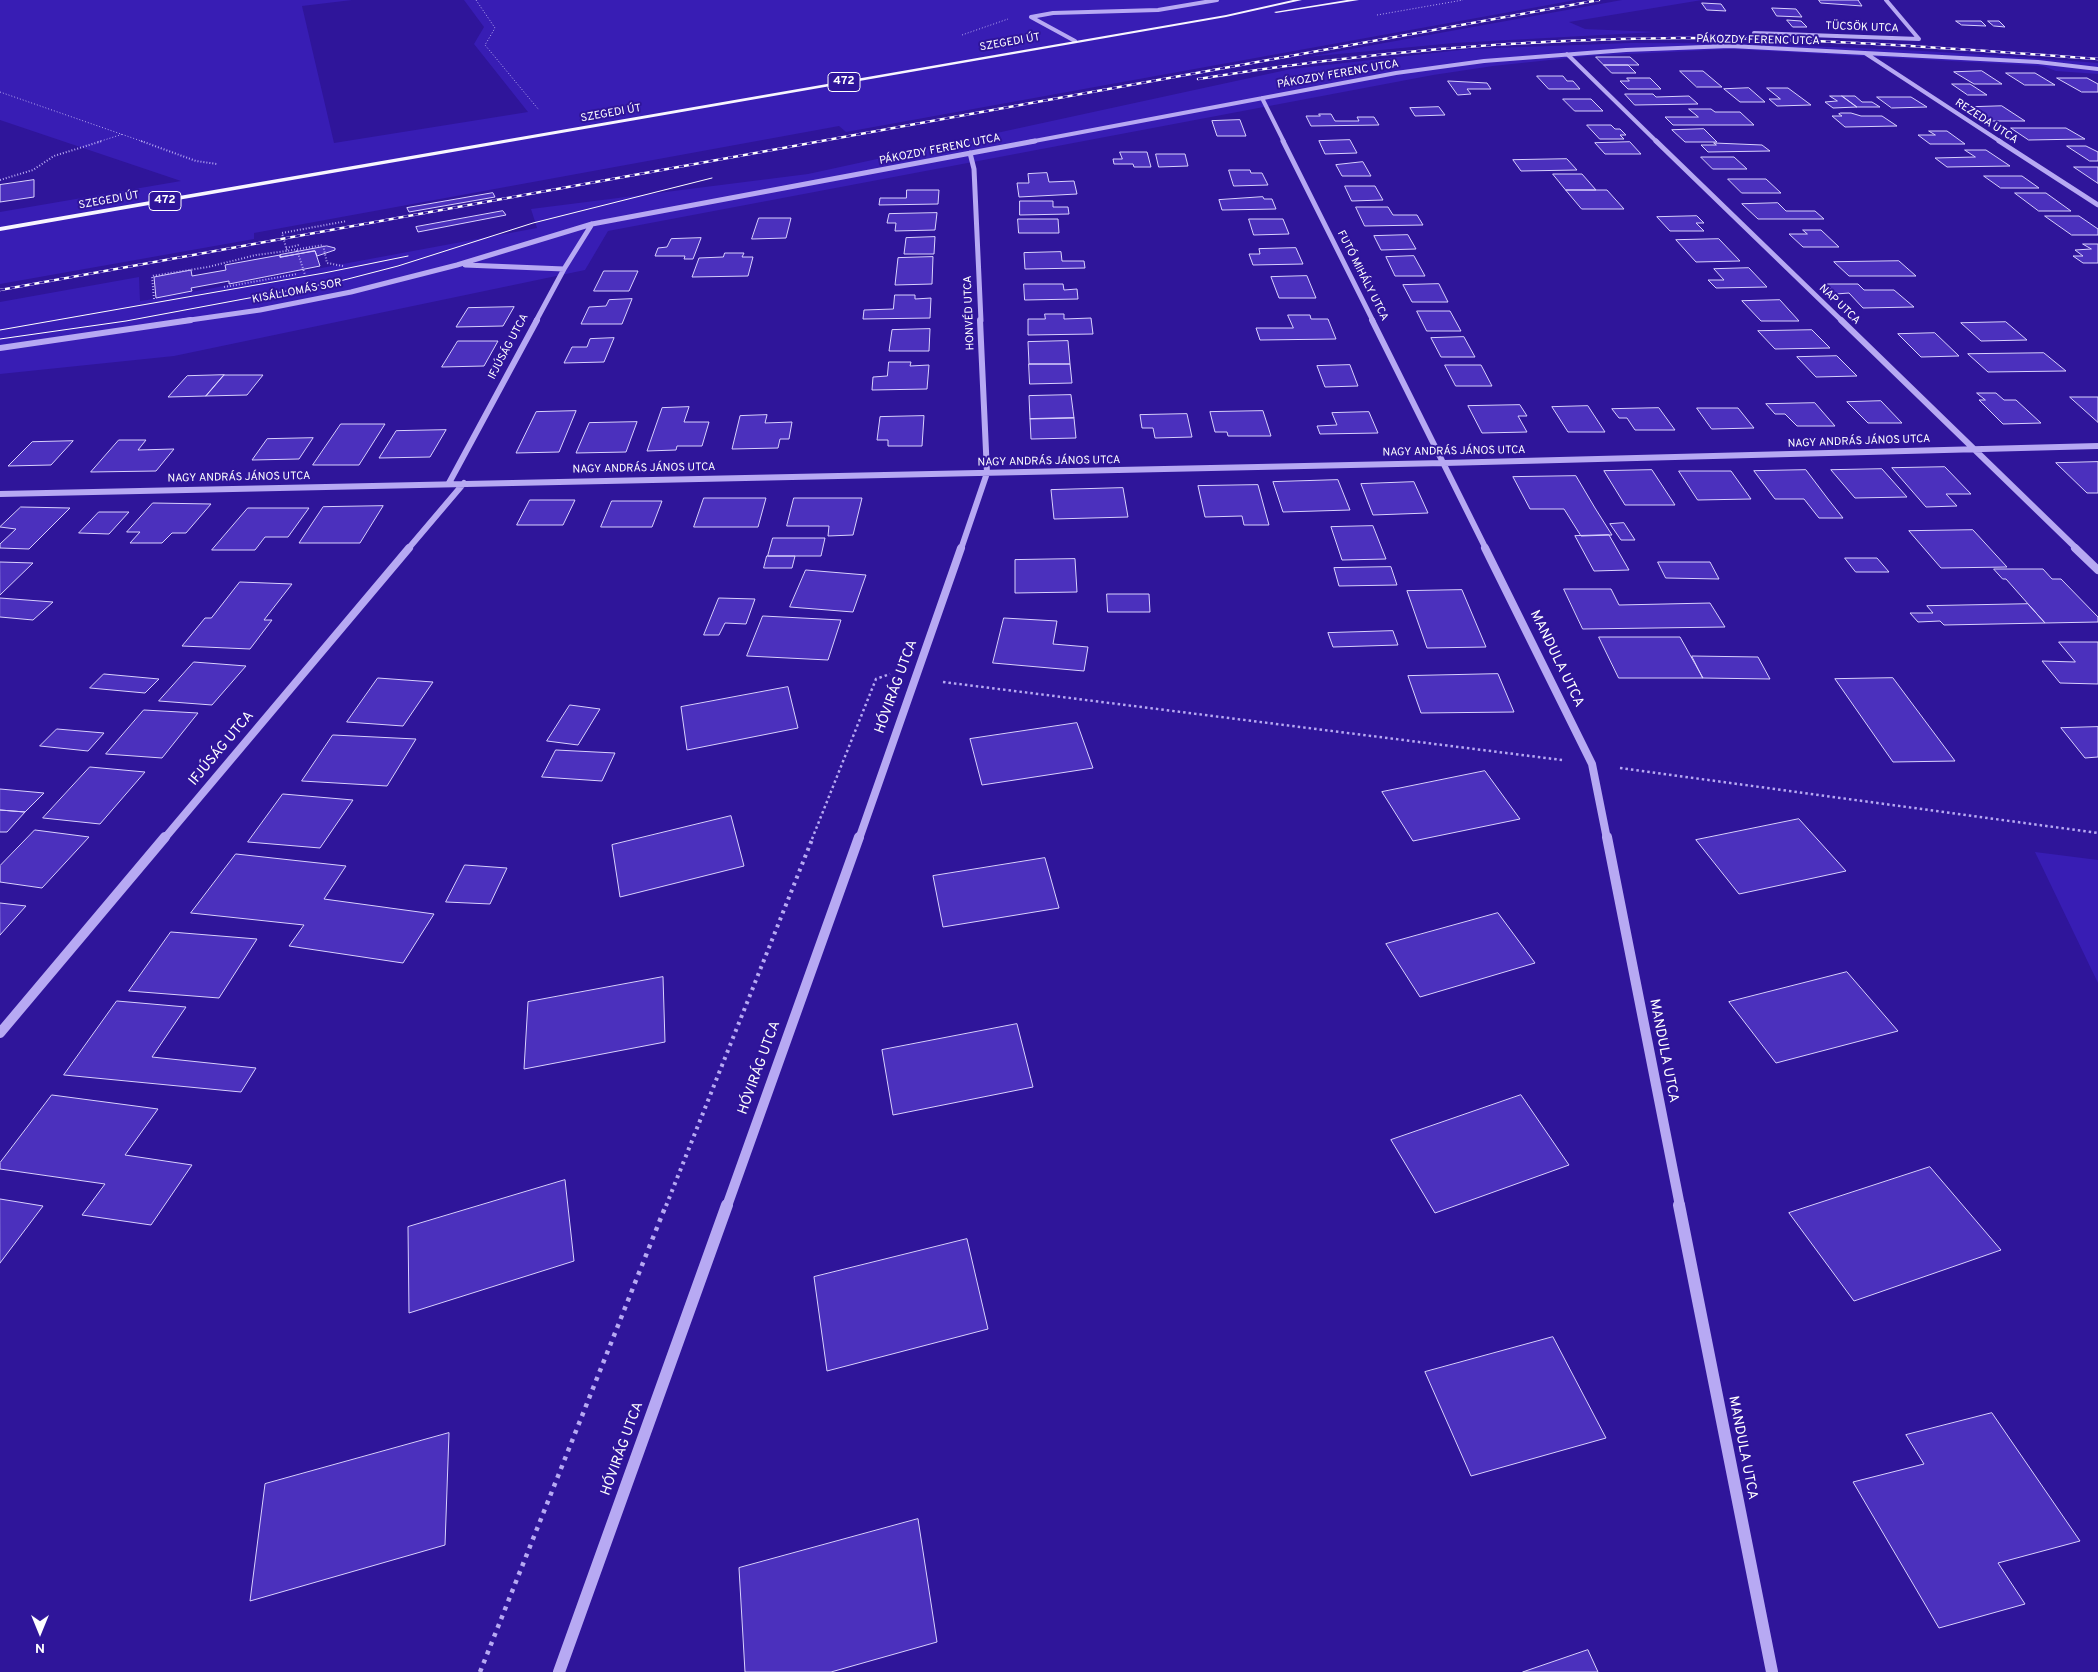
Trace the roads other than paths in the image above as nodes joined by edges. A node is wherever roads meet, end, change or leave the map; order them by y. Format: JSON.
{"nodes":[{"id":1,"x":1217,"y":0,"type":"edge"},
{"id":2,"x":1300,"y":0,"type":"edge"},
{"id":3,"x":1357,"y":0,"type":"edge"},
{"id":4,"x":1886,"y":0,"type":"edge"},
{"id":5,"x":1226,"y":16,"type":"junction"},
{"id":6,"x":1754,"y":33,"type":"dead end"},
{"id":7,"x":1075,"y":41,"type":"junction"},
{"id":8,"x":1865,"y":53,"type":"junction"},
{"id":9,"x":1567,"y":54,"type":"junction"},
{"id":10,"x":2098,"y":69,"type":"edge"},
{"id":11,"x":1262,"y":98,"type":"junction"},
{"id":12,"x":970,"y":153,"type":"junction"},
{"id":13,"x":2098,"y":205,"type":"edge"},
{"id":14,"x":592,"y":224,"type":"junction"},
{"id":15,"x":0,"y":229,"type":"edge"},
{"id":16,"x":457,"y":265,"type":"junction"},
{"id":17,"x":564,"y":269,"type":"junction"},
{"id":18,"x":0,"y":348,"type":"edge"},
{"id":19,"x":2098,"y":446,"type":"edge"},
{"id":20,"x":1972,"y":449,"type":"junction"},
{"id":21,"x":1444,"y":463,"type":"junction"},
{"id":22,"x":987,"y":473,"type":"junction"},
{"id":23,"x":449,"y":483,"type":"junction"},
{"id":24,"x":464,"y":483,"type":"junction"},
{"id":25,"x":0,"y":494,"type":"edge"},
{"id":26,"x":2098,"y":570,"type":"edge"},
{"id":27,"x":0,"y":1033,"type":"edge"},
{"id":28,"x":558,"y":1672,"type":"edge"},
{"id":29,"x":1772,"y":1672,"type":"edge"}],
"edges":[{"from":1,"to":7,"type":"street"},
{"from":2,"to":5,"type":"main road","name":"SZEGEDI ÚT","number":"472"},
{"from":3,"to":5,"type":"main road","name":"SZEGEDI ÚT","number":"472"},
{"from":4,"to":6,"type":"street","name":"TÜCSÖK UTCA"},
{"from":5,"to":7,"type":"main road","name":"SZEGEDI ÚT","number":"472"},
{"from":7,"to":15,"type":"main road","name":"SZEGEDI ÚT","number":"472"},
{"from":8,"to":9,"type":"street","name":"PÁKOZDY FERENC UTCA"},
{"from":8,"to":10,"type":"street","name":"PÁKOZDY FERENC UTCA"},
{"from":8,"to":13,"type":"street","name":"REZEDA UTCA"},
{"from":9,"to":11,"type":"street","name":"PÁKOZDY FERENC UTCA"},
{"from":9,"to":20,"type":"street","name":"NAP UTCA"},
{"from":11,"to":12,"type":"street","name":"PÁKOZDY FERENC UTCA"},
{"from":11,"to":21,"type":"street","name":"FUTÓ MIHÁLY UTCA"},
{"from":12,"to":14,"type":"street","name":"PÁKOZDY FERENC UTCA"},
{"from":12,"to":22,"type":"street","name":"HONVÉD UTCA"},
{"from":14,"to":16,"type":"street","name":"KISÁLLOMÁS SOR"},
{"from":14,"to":17,"type":"street","name":"IFJÚSÁG UTCA"},
{"from":16,"to":17,"type":"street"},
{"from":16,"to":18,"type":"street","name":"KISÁLLOMÁS SOR"},
{"from":17,"to":23,"type":"street","name":"IFJÚSÁG UTCA"},
{"from":19,"to":20,"type":"street","name":"NAGY ANDRÁS JÁNOS UTCA"},
{"from":20,"to":21,"type":"street","name":"NAGY ANDRÁS JÁNOS UTCA"},
{"from":20,"to":26,"type":"street","name":"NAP UTCA"},
{"from":21,"to":22,"type":"street","name":"NAGY ANDRÁS JÁNOS UTCA"},
{"from":21,"to":29,"type":"street","name":"MANDULA UTCA"},
{"from":22,"to":24,"type":"street","name":"NAGY ANDRÁS JÁNOS UTCA"},
{"from":22,"to":28,"type":"street","name":"HÓVIRÁG UTCA"},
{"from":23,"to":24,"type":"street","name":"NAGY ANDRÁS JÁNOS UTCA"},
{"from":23,"to":25,"type":"street","name":"NAGY ANDRÁS JÁNOS UTCA"},
{"from":24,"to":27,"type":"street","name":"IFJÚSÁG UTCA"}]}
